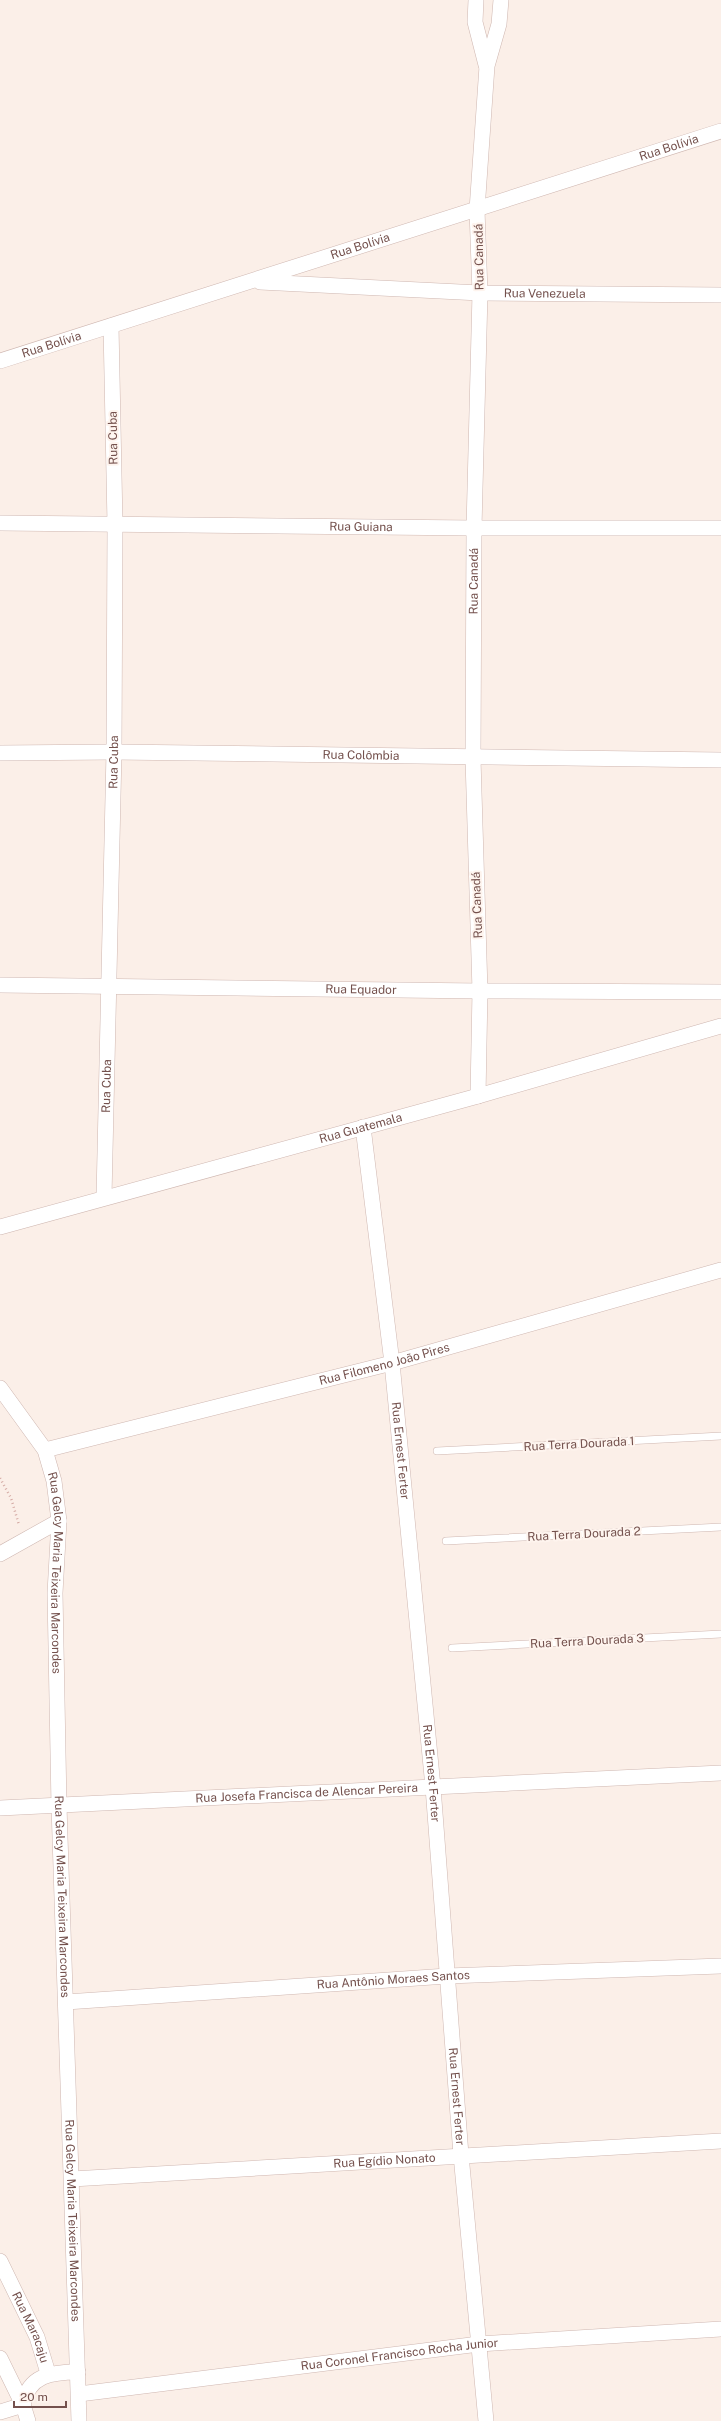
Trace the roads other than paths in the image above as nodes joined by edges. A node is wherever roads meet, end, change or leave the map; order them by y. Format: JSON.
{"nodes":[{"id":1,"x":476,"y":0,"type":"edge"},
{"id":2,"x":501,"y":0,"type":"edge"},
{"id":3,"x":486,"y":66,"type":"junction"},
{"id":4,"x":721,"y":131,"type":"edge"},
{"id":5,"x":477,"y":210,"type":"junction"},
{"id":6,"x":249,"y":281,"type":"junction"},
{"id":7,"x":480,"y":293,"type":"junction"},
{"id":8,"x":721,"y":295,"type":"edge"},
{"id":9,"x":111,"y":326,"type":"junction"},
{"id":10,"x":0,"y":361,"type":"edge"},
{"id":11,"x":0,"y":523,"type":"edge"},
{"id":12,"x":115,"y":524,"type":"junction"},
{"id":13,"x":474,"y":528,"type":"junction"},
{"id":14,"x":721,"y":528,"type":"edge"},
{"id":15,"x":114,"y":752,"type":"junction"},
{"id":16,"x":0,"y":753,"type":"edge"},
{"id":17,"x":473,"y":759,"type":"junction"},
{"id":18,"x":721,"y":760,"type":"edge"},
{"id":19,"x":0,"y":985,"type":"edge"},
{"id":20,"x":108,"y":985,"type":"junction"},
{"id":21,"x":480,"y":991,"type":"junction"},
{"id":22,"x":721,"y":992,"type":"edge"},
{"id":23,"x":721,"y":1026,"type":"edge"},
{"id":24,"x":478,"y":1096,"type":"junction"},
{"id":25,"x":363,"y":1128,"type":"junction"},
{"id":26,"x":104,"y":1197,"type":"junction"},
{"id":27,"x":0,"y":1227,"type":"edge"},
{"id":28,"x":721,"y":1270,"type":"edge"},
{"id":29,"x":392,"y":1363,"type":"junction"},
{"id":30,"x":0,"y":1388,"type":"edge"},
{"id":31,"x":721,"y":1436,"type":"edge"},
{"id":32,"x":44,"y":1450,"type":"junction"},
{"id":33,"x":437,"y":1451,"type":"dead end"},
{"id":34,"x":59,"y":1521,"type":"junction"},
{"id":35,"x":721,"y":1527,"type":"edge"},
{"id":36,"x":446,"y":1541,"type":"dead end"},
{"id":37,"x":0,"y":1554,"type":"edge"},
{"id":38,"x":721,"y":1634,"type":"edge"},
{"id":39,"x":452,"y":1648,"type":"dead end"},
{"id":40,"x":721,"y":1773,"type":"edge"},
{"id":41,"x":433,"y":1786,"type":"junction"},
{"id":42,"x":59,"y":1806,"type":"junction"},
{"id":43,"x":0,"y":1808,"type":"edge"},
{"id":44,"x":721,"y":1966,"type":"edge"},
{"id":45,"x":447,"y":1976,"type":"junction"},
{"id":46,"x":66,"y":2002,"type":"junction"},
{"id":47,"x":721,"y":2141,"type":"edge"},
{"id":48,"x":461,"y":2155,"type":"junction"},
{"id":49,"x":72,"y":2179,"type":"junction"},
{"id":50,"x":0,"y":2261,"type":"edge"},
{"id":51,"x":721,"y":2329,"type":"edge"},
{"id":52,"x":478,"y":2344,"type":"junction"},
{"id":53,"x":0,"y":2358,"type":"edge"},
{"id":54,"x":78,"y":2372,"type":"junction"},
{"id":55,"x":48,"y":2373,"type":"junction"},
{"id":56,"x":79,"y":2394,"type":"junction"},
{"id":57,"x":23,"y":2405,"type":"junction"},
{"id":58,"x":0,"y":2412,"type":"edge"},
{"id":59,"x":28,"y":2421,"type":"edge"},
{"id":60,"x":79,"y":2421,"type":"edge"},
{"id":61,"x":486,"y":2421,"type":"edge"}],
"edges":[{"from":1,"to":3,"type":"street"},
{"from":2,"to":3,"type":"street"},
{"from":3,"to":5,"type":"street","name":"Rua Canadá"},
{"from":4,"to":5,"type":"street","name":"Rua Bolívia"},
{"from":5,"to":6,"type":"street","name":"Rua Bolívia"},
{"from":5,"to":7,"type":"street","name":"Rua Canadá"},
{"from":6,"to":7,"type":"street","name":"Rua Venezuela"},
{"from":6,"to":9,"type":"street","name":"Rua Bolívia"},
{"from":7,"to":8,"type":"street","name":"Rua Venezuela"},
{"from":7,"to":13,"type":"street","name":"Rua Canadá"},
{"from":9,"to":10,"type":"street","name":"Rua Bolívia"},
{"from":9,"to":12,"type":"street","name":"Rua Cuba"},
{"from":11,"to":12,"type":"street","name":"Rua Guiana"},
{"from":12,"to":13,"type":"street","name":"Rua Guiana"},
{"from":12,"to":15,"type":"street","name":"Rua Cuba"},
{"from":13,"to":14,"type":"street","name":"Rua Guiana"},
{"from":13,"to":17,"type":"street","name":"Rua Canadá"},
{"from":15,"to":16,"type":"street","name":"Rua Colômbia"},
{"from":15,"to":17,"type":"street","name":"Rua Colômbia"},
{"from":15,"to":20,"type":"street","name":"Rua Cuba"},
{"from":17,"to":18,"type":"street","name":"Rua Colômbia"},
{"from":17,"to":21,"type":"street","name":"Rua Canadá"},
{"from":19,"to":20,"type":"street","name":"Rua Equador"},
{"from":20,"to":21,"type":"street","name":"Rua Equador"},
{"from":20,"to":26,"type":"street","name":"Rua Cuba"},
{"from":21,"to":22,"type":"street","name":"Rua Equador"},
{"from":21,"to":24,"type":"street","name":"Rua Canadá"},
{"from":23,"to":24,"type":"street","name":"Rua Guatemala"},
{"from":24,"to":25,"type":"street","name":"Rua Guatemala"},
{"from":25,"to":26,"type":"street","name":"Rua Guatemala"},
{"from":25,"to":29,"type":"street","name":"Rua Ernest Ferter"},
{"from":26,"to":27,"type":"street","name":"Rua Guatemala"},
{"from":28,"to":29,"type":"street","name":"Rua Filomeno João Pires"},
{"from":29,"to":32,"type":"street","name":"Rua Filomeno João Pires"},
{"from":29,"to":41,"type":"street","name":"Rua Ernest Ferter"},
{"from":30,"to":32,"type":"street","name":"Rua Gelcy Maria Teixeira Marcondes"},
{"from":31,"to":33,"type":"lane","name":"Rua Terra Dourada 1"},
{"from":32,"to":34,"type":"street","name":"Rua Gelcy Maria Teixeira Marcondes"},
{"from":34,"to":37,"type":"street"},
{"from":34,"to":42,"type":"street","name":"Rua Gelcy Maria Teixeira Marcondes"},
{"from":35,"to":36,"type":"lane","name":"Rua Terra Dourada 2"},
{"from":38,"to":39,"type":"lane","name":"Rua Terra Dourada 3"},
{"from":40,"to":41,"type":"street","name":"Rua Josefa Francisca de Alencar Pereira"},
{"from":41,"to":42,"type":"street","name":"Rua Josefa Francisca de Alencar Pereira"},
{"from":41,"to":45,"type":"street","name":"Rua Ernest Ferter"},
{"from":42,"to":43,"type":"street","name":"Rua Josefa Francisca de Alencar Pereira"},
{"from":42,"to":46,"type":"street","name":"Rua Gelcy Maria Teixeira Marcondes"},
{"from":44,"to":45,"type":"street","name":"Rua Antônio Moraes Santos"},
{"from":45,"to":46,"type":"street","name":"Rua Antônio Moraes Santos"},
{"from":45,"to":48,"type":"street","name":"Rua Ernest Ferter"},
{"from":46,"to":49,"type":"street","name":"Rua Gelcy Maria Teixeira Marcondes"},
{"from":47,"to":48,"type":"street","name":"Rua Egídio Nonato"},
{"from":48,"to":49,"type":"street","name":"Rua Egídio Nonato"},
{"from":48,"to":52,"type":"street","name":"Rua Ernest Ferter"},
{"from":49,"to":54,"type":"street","name":"Rua Gelcy Maria Teixeira Marcondes"},
{"from":50,"to":55,"type":"street","name":"Rua Maracaju"},
{"from":51,"to":52,"type":"street","name":"Rua Coronel Francisco Rocha Junior"},
{"from":52,"to":56,"type":"street","name":"Rua Coronel Francisco Rocha Junior"},
{"from":52,"to":61,"type":"street","name":"Rua Ernest Ferter"},
{"from":53,"to":57,"type":"street"},
{"from":54,"to":55,"type":"street"},
{"from":54,"to":56,"type":"street","name":"Rua Gelcy Maria Teixeira Marcondes"},
{"from":55,"to":57,"type":"street"},
{"from":56,"to":60,"type":"street","name":"Rua Gelcy Maria Teixeira Marcondes"},
{"from":57,"to":58,"type":"street"},
{"from":57,"to":59,"type":"street"}]}
